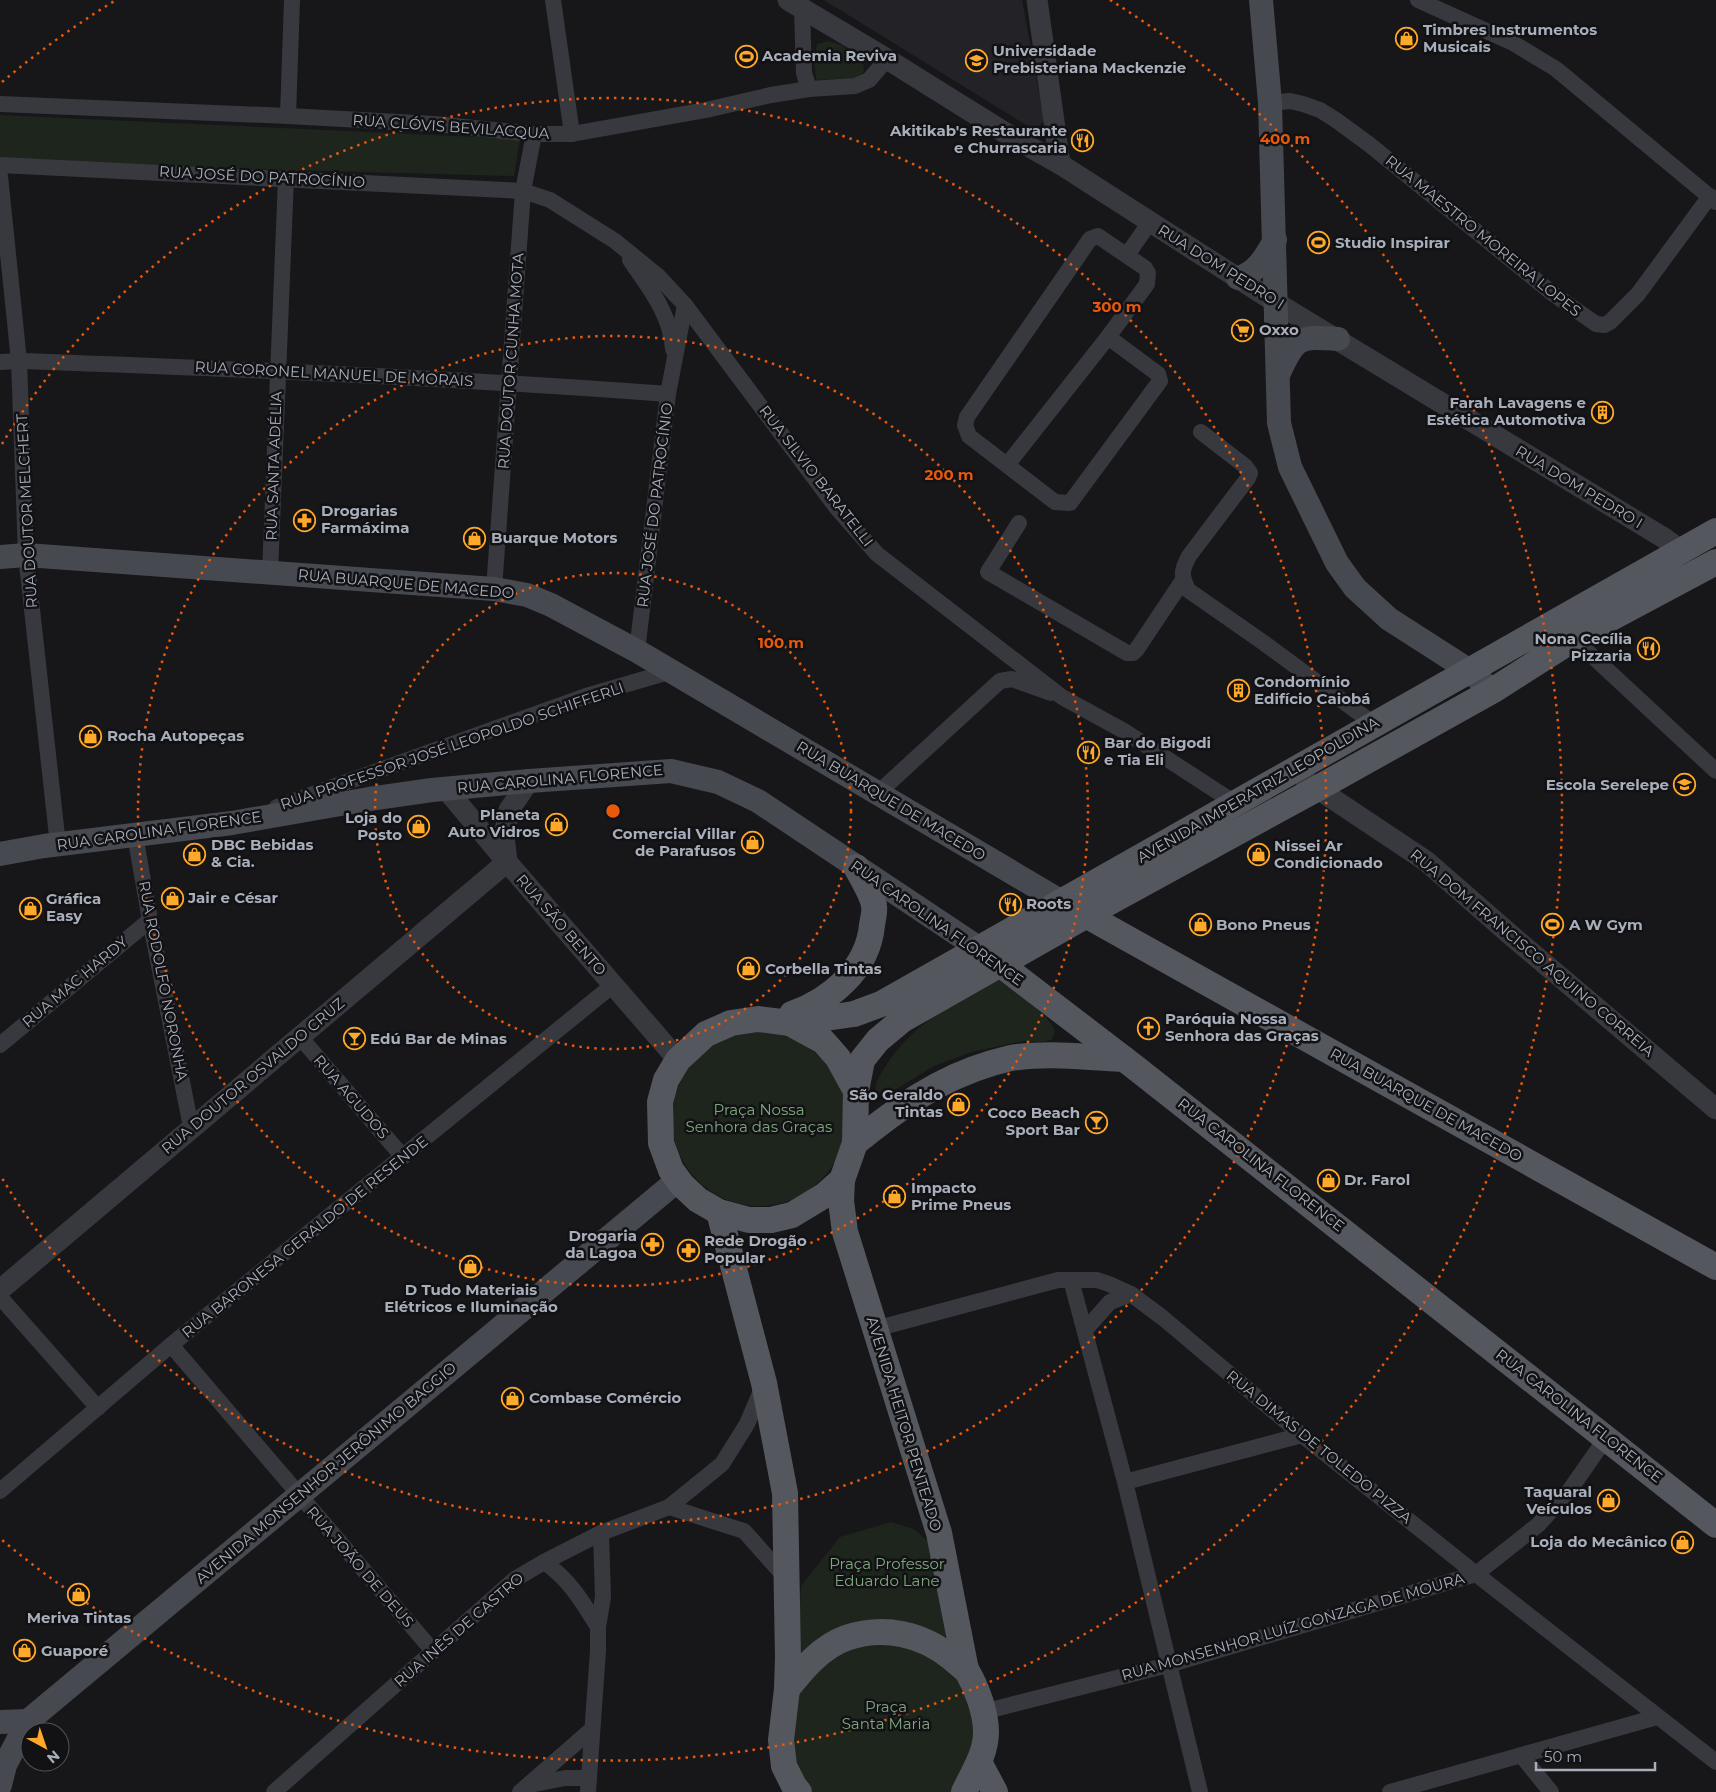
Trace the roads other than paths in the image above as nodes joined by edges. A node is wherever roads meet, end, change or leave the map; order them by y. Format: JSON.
{"nodes":[{"id":1,"x":292,"y":0,"type":"edge"},
{"id":2,"x":553,"y":0,"type":"edge"},
{"id":3,"x":1037,"y":0,"type":"edge"},
{"id":4,"x":1261,"y":0,"type":"edge"},
{"id":5,"x":1418,"y":0,"type":"edge"},
{"id":6,"x":795,"y":4,"type":"edge"},
{"id":7,"x":887,"y":59,"type":"junction"},
{"id":8,"x":809,"y":89,"type":"junction"},
{"id":9,"x":1270,"y":103,"type":"junction"},
{"id":10,"x":0,"y":104,"type":"edge"},
{"id":11,"x":288,"y":116,"type":"junction"},
{"id":12,"x":534,"y":134,"type":"junction"},
{"id":13,"x":572,"y":134,"type":"junction"},
{"id":14,"x":1060,"y":164,"type":"junction"},
{"id":15,"x":0,"y":165,"type":"edge"},
{"id":16,"x":0,"y":176,"type":"edge"},
{"id":17,"x":286,"y":178,"type":"junction"},
{"id":18,"x":523,"y":191,"type":"junction"},
{"id":19,"x":1713,"y":199,"type":"edge"},
{"id":20,"x":1150,"y":222,"type":"junction"},
{"id":21,"x":1275,"y":240,"type":"junction"},
{"id":22,"x":615,"y":241,"type":"junction"},
{"id":23,"x":1127,"y":255,"type":"junction"},
{"id":24,"x":1238,"y":278,"type":"junction"},
{"id":25,"x":1275,"y":302,"type":"junction"},
{"id":26,"x":685,"y":306,"type":"junction"},
{"id":27,"x":1108,"y":337,"type":"junction"},
{"id":28,"x":1338,"y":339,"type":"junction"},
{"id":29,"x":674,"y":358,"type":"junction"},
{"id":30,"x":20,"y":361,"type":"junction"},
{"id":31,"x":0,"y":362,"type":"edge"},
{"id":32,"x":278,"y":370,"type":"junction"},
{"id":33,"x":1277,"y":376,"type":"junction"},
{"id":34,"x":510,"y":382,"type":"junction"},
{"id":35,"x":668,"y":394,"type":"junction"},
{"id":36,"x":1201,"y":432,"type":"dead end"},
{"id":37,"x":1007,"y":465,"type":"junction"},
{"id":38,"x":1019,"y":523,"type":"dead end"},
{"id":39,"x":1716,"y":531,"type":"edge"},
{"id":40,"x":1680,"y":550,"type":"junction"},
{"id":41,"x":26,"y":555,"type":"junction"},
{"id":42,"x":0,"y":557,"type":"edge"},
{"id":43,"x":1716,"y":562,"type":"edge"},
{"id":44,"x":270,"y":573,"type":"junction"},
{"id":45,"x":1186,"y":585,"type":"junction"},
{"id":46,"x":1670,"y":587,"type":"junction"},
{"id":47,"x":494,"y":589,"type":"junction"},
{"id":48,"x":1574,"y":639,"type":"junction"},
{"id":49,"x":637,"y":651,"type":"junction"},
{"id":50,"x":672,"y":671,"type":"junction"},
{"id":51,"x":1470,"y":671,"type":"junction"},
{"id":52,"x":1492,"y":691,"type":"junction"},
{"id":53,"x":1062,"y":697,"type":"junction"},
{"id":54,"x":1374,"y":724,"type":"junction"},
{"id":55,"x":1716,"y":771,"type":"edge"},
{"id":56,"x":1291,"y":772,"type":"junction"},
{"id":57,"x":529,"y":781,"type":"junction"},
{"id":58,"x":1318,"y":788,"type":"junction"},
{"id":59,"x":446,"y":789,"type":"junction"},
{"id":60,"x":878,"y":793,"type":"junction"},
{"id":61,"x":1235,"y":803,"type":"junction"},
{"id":62,"x":232,"y":823,"type":"junction"},
{"id":63,"x":136,"y":835,"type":"junction"},
{"id":64,"x":58,"y":845,"type":"junction"},
{"id":65,"x":0,"y":854,"type":"edge"},
{"id":66,"x":507,"y":862,"type":"junction"},
{"id":67,"x":856,"y":867,"type":"junction"},
{"id":68,"x":1062,"y":902,"type":"junction"},
{"id":69,"x":1086,"y":915,"type":"junction"},
{"id":70,"x":150,"y":920,"type":"junction"},
{"id":71,"x":990,"y":956,"type":"junction"},
{"id":72,"x":613,"y":985,"type":"junction"},
{"id":73,"x":783,"y":1021,"type":"junction"},
{"id":74,"x":300,"y":1037,"type":"junction"},
{"id":75,"x":0,"y":1045,"type":"edge"},
{"id":76,"x":1124,"y":1059,"type":"junction"},
{"id":77,"x":678,"y":1060,"type":"junction"},
{"id":78,"x":856,"y":1091,"type":"junction"},
{"id":79,"x":1716,"y":1109,"type":"edge"},
{"id":80,"x":191,"y":1128,"type":"junction"},
{"id":81,"x":855,"y":1143,"type":"junction"},
{"id":82,"x":403,"y":1157,"type":"junction"},
{"id":83,"x":678,"y":1180,"type":"junction"},
{"id":84,"x":842,"y":1180,"type":"junction"},
{"id":85,"x":719,"y":1212,"type":"junction"},
{"id":86,"x":1716,"y":1267,"type":"edge"},
{"id":87,"x":1071,"y":1280,"type":"junction"},
{"id":88,"x":0,"y":1290,"type":"edge"},
{"id":89,"x":1131,"y":1294,"type":"junction"},
{"id":90,"x":0,"y":1297,"type":"edge"},
{"id":91,"x":875,"y":1329,"type":"junction"},
{"id":92,"x":1085,"y":1330,"type":"junction"},
{"id":93,"x":171,"y":1346,"type":"junction"},
{"id":94,"x":764,"y":1383,"type":"junction"},
{"id":95,"x":98,"y":1408,"type":"junction"},
{"id":96,"x":1302,"y":1435,"type":"junction"},
{"id":97,"x":1606,"y":1438,"type":"junction"},
{"id":98,"x":1125,"y":1482,"type":"junction"},
{"id":99,"x":0,"y":1491,"type":"edge"},
{"id":100,"x":298,"y":1495,"type":"junction"},
{"id":101,"x":669,"y":1507,"type":"junction"},
{"id":102,"x":1716,"y":1525,"type":"edge"},
{"id":103,"x":601,"y":1533,"type":"junction"},
{"id":104,"x":544,"y":1562,"type":"junction"},
{"id":105,"x":1476,"y":1574,"type":"junction"},
{"id":106,"x":786,"y":1578,"type":"junction"},
{"id":107,"x":598,"y":1626,"type":"junction"},
{"id":108,"x":433,"y":1651,"type":"junction"},
{"id":109,"x":1168,"y":1665,"type":"junction"},
{"id":110,"x":966,"y":1670,"type":"junction"},
{"id":111,"x":787,"y":1689,"type":"junction"},
{"id":112,"x":983,"y":1712,"type":"junction"},
{"id":113,"x":1657,"y":1717,"type":"junction"},
{"id":114,"x":28,"y":1721,"type":"junction"},
{"id":115,"x":0,"y":1722,"type":"edge"},
{"id":116,"x":592,"y":1730,"type":"junction"},
{"id":117,"x":1521,"y":1755,"type":"junction"},
{"id":118,"x":979,"y":1762,"type":"junction"},
{"id":119,"x":1716,"y":1762,"type":"edge"},
{"id":120,"x":2,"y":1765,"type":"edge"},
{"id":121,"x":784,"y":1766,"type":"junction"},
{"id":122,"x":588,"y":1785,"type":"edge"},
{"id":123,"x":523,"y":1789,"type":"edge"},
{"id":124,"x":274,"y":1792,"type":"edge"},
{"id":125,"x":775,"y":1792,"type":"edge"},
{"id":126,"x":799,"y":1792,"type":"edge"},
{"id":127,"x":964,"y":1792,"type":"edge"},
{"id":128,"x":995,"y":1792,"type":"edge"},
{"id":129,"x":1200,"y":1792,"type":"edge"},
{"id":130,"x":1390,"y":1792,"type":"edge"},
{"id":131,"x":1551,"y":1792,"type":"edge"}],
"edges":[{"from":1,"to":11,"type":"street"},
{"from":2,"to":13,"type":"street"},
{"from":3,"to":14,"type":"street"},
{"from":4,"to":9,"type":"main road"},
{"from":5,"to":19,"type":"street"},
{"from":6,"to":7,"type":"street","name":"RUA DOM PEDRO I"},
{"from":6,"to":8,"type":"street"},
{"from":7,"to":8,"type":"street","name":"RUA CLÓVIS BEVILACQUA"},
{"from":7,"to":14,"type":"street","name":"RUA DOM PEDRO I"},
{"from":8,"to":13,"type":"street","name":"RUA CLÓVIS BEVILACQUA"},
{"from":9,"to":19,"type":"street","name":"RUA MAESTRO MOREIRA LOPES"},
{"from":9,"to":21,"type":"main road"},
{"from":10,"to":11,"type":"street","name":"RUA CLÓVIS BEVILACQUA"},
{"from":11,"to":12,"type":"street","name":"RUA CLÓVIS BEVILACQUA"},
{"from":12,"to":13,"type":"street","name":"RUA CLÓVIS BEVILACQUA"},
{"from":12,"to":18,"type":"street","name":"RUA DOUTOR CUNHA MOTA"},
{"from":14,"to":20,"type":"street","name":"RUA DOM PEDRO I"},
{"from":15,"to":17,"type":"street","name":"RUA JOSÉ DO PATROCÍNIO"},
{"from":16,"to":30,"type":"street","name":"RUA DOUTOR MELCHERT"},
{"from":17,"to":18,"type":"street","name":"RUA JOSÉ DO PATROCÍNIO"},
{"from":17,"to":32,"type":"street","name":"RUA SANTA ADÉLIA"},
{"from":18,"to":22,"type":"street","name":"RUA SILVIO BARATELLI"},
{"from":18,"to":34,"type":"street","name":"RUA DOUTOR CUNHA MOTA"},
{"from":20,"to":23,"type":"street"},
{"from":20,"to":24,"type":"street","name":"RUA DOM PEDRO I"},
{"from":21,"to":24,"type":"main road"},
{"from":21,"to":25,"type":"main road"},
{"from":22,"to":26,"type":"street","name":"RUA SILVIO BARATELLI"},
{"from":22,"to":29,"type":"street","name":"RUA JOSÉ DO PATROCÍNIO"},
{"from":23,"to":27,"type":"street"},
{"from":23,"to":37,"type":"street"},
{"from":24,"to":25,"type":"street","name":"RUA DOM PEDRO I"},
{"from":25,"to":28,"type":"street","name":"RUA DOM PEDRO I"},
{"from":25,"to":33,"type":"main road"},
{"from":26,"to":29,"type":"street","name":"RUA JOSÉ DO PATROCÍNIO"},
{"from":26,"to":53,"type":"street","name":"RUA SILVIO BARATELLI"},
{"from":27,"to":37,"type":"street"},
{"from":27,"to":37,"type":"street"},
{"from":28,"to":33,"type":"main road"},
{"from":28,"to":40,"type":"street","name":"RUA DOM PEDRO I"},
{"from":29,"to":35,"type":"street","name":"RUA JOSÉ DO PATROCÍNIO"},
{"from":30,"to":31,"type":"street","name":"RUA CORONEL MANUEL DE MORAIS"},
{"from":30,"to":32,"type":"street","name":"RUA CORONEL MANUEL DE MORAIS"},
{"from":30,"to":41,"type":"street","name":"RUA DOUTOR MELCHERT"},
{"from":32,"to":34,"type":"street","name":"RUA CORONEL MANUEL DE MORAIS"},
{"from":32,"to":44,"type":"street","name":"RUA SANTA ADÉLIA"},
{"from":33,"to":51,"type":"main road"},
{"from":34,"to":35,"type":"street","name":"RUA CORONEL MANUEL DE MORAIS"},
{"from":34,"to":47,"type":"street","name":"RUA DOUTOR CUNHA MOTA"},
{"from":35,"to":49,"type":"street","name":"RUA JOSÉ DO PATROCÍNIO"},
{"from":36,"to":45,"type":"street"},
{"from":38,"to":45,"type":"street"},
{"from":39,"to":40,"type":"main road","name":"AVENIDA IMPERATRIZ LEOPOLDINA"},
{"from":40,"to":46,"type":"main road"},
{"from":40,"to":51,"type":"main road","name":"AVENIDA IMPERATRIZ LEOPOLDINA"},
{"from":41,"to":42,"type":"main road","name":"RUA BUARQUE DE MACEDO"},
{"from":41,"to":44,"type":"main road","name":"RUA BUARQUE DE MACEDO"},
{"from":41,"to":64,"type":"street","name":"RUA DOUTOR MELCHERT"},
{"from":43,"to":46,"type":"main road","name":"AVENIDA IMPERATRIZ LEOPOLDINA"},
{"from":44,"to":47,"type":"main road","name":"RUA BUARQUE DE MACEDO"},
{"from":45,"to":54,"type":"street"},
{"from":46,"to":48,"type":"main road","name":"AVENIDA IMPERATRIZ LEOPOLDINA"},
{"from":47,"to":49,"type":"main road","name":"RUA BUARQUE DE MACEDO"},
{"from":48,"to":52,"type":"main road","name":"AVENIDA IMPERATRIZ LEOPOLDINA"},
{"from":48,"to":55,"type":"street"},
{"from":49,"to":50,"type":"main road","name":"RUA BUARQUE DE MACEDO"},
{"from":50,"to":60,"type":"main road","name":"RUA BUARQUE DE MACEDO"},
{"from":50,"to":62,"type":"street","name":"RUA PROFESSOR JOSÉ LEOPOLDO SCHIFFERLI"},
{"from":51,"to":52,"type":"main road"},
{"from":51,"to":54,"type":"main road","name":"AVENIDA IMPERATRIZ LEOPOLDINA"},
{"from":52,"to":58,"type":"main road","name":"AVENIDA IMPERATRIZ LEOPOLDINA"},
{"from":53,"to":60,"type":"street"},
{"from":53,"to":61,"type":"street","name":"RUA SILVIO BARATELLI"},
{"from":54,"to":56,"type":"main road","name":"AVENIDA IMPERATRIZ LEOPOLDINA"},
{"from":56,"to":58,"type":"street","name":"RUA DOM FRANCISCO AQUINO CORREIA"},
{"from":56,"to":61,"type":"main road","name":"AVENIDA IMPERATRIZ LEOPOLDINA"},
{"from":57,"to":59,"type":"main road","name":"RUA CAROLINA FLORENCE"},
{"from":57,"to":66,"type":"street"},
{"from":57,"to":67,"type":"main road","name":"RUA CAROLINA FLORENCE"},
{"from":58,"to":69,"type":"main road","name":"AVENIDA IMPERATRIZ LEOPOLDINA"},
{"from":58,"to":79,"type":"street","name":"RUA DOM FRANCISCO AQUINO CORREIA"},
{"from":59,"to":62,"type":"main road","name":"RUA CAROLINA FLORENCE"},
{"from":59,"to":66,"type":"street","name":"RUA SÃO BENTO"},
{"from":60,"to":68,"type":"main road","name":"RUA BUARQUE DE MACEDO"},
{"from":61,"to":68,"type":"main road","name":"AVENIDA IMPERATRIZ LEOPOLDINA"},
{"from":62,"to":63,"type":"main road","name":"RUA CAROLINA FLORENCE"},
{"from":63,"to":64,"type":"main road","name":"RUA CAROLINA FLORENCE"},
{"from":63,"to":70,"type":"street","name":"RUA RODOLFO NORONHA"},
{"from":64,"to":65,"type":"main road","name":"RUA CAROLINA FLORENCE"},
{"from":66,"to":72,"type":"street","name":"RUA SÃO BENTO"},
{"from":66,"to":74,"type":"street","name":"RUA DOUTOR OSVALDO CRUZ"},
{"from":67,"to":71,"type":"main road","name":"RUA CAROLINA FLORENCE"},
{"from":67,"to":73,"type":"main road"},
{"from":68,"to":69,"type":"main road","name":"RUA BUARQUE DE MACEDO"},
{"from":68,"to":71,"type":"main road","name":"AVENIDA IMPERATRIZ LEOPOLDINA"},
{"from":69,"to":71,"type":"main road","name":"AVENIDA IMPERATRIZ LEOPOLDINA"},
{"from":69,"to":86,"type":"main road","name":"RUA BUARQUE DE MACEDO"},
{"from":70,"to":75,"type":"street","name":"RUA MAC HARDY"},
{"from":70,"to":80,"type":"street","name":"RUA RODOLFO NORONHA"},
{"from":71,"to":73,"type":"main road","name":"AVENIDA IMPERATRIZ LEOPOLDINA"},
{"from":71,"to":76,"type":"main road","name":"RUA CAROLINA FLORENCE"},
{"from":71,"to":78,"type":"main road","name":"AVENIDA IMPERATRIZ LEOPOLDINA"},
{"from":72,"to":77,"type":"street","name":"RUA SÃO BENTO"},
{"from":72,"to":82,"type":"street","name":"RUA BARONESA GERALDO DE RESENDE"},
{"from":73,"to":77,"type":"main road"},
{"from":73,"to":78,"type":"main road"},
{"from":74,"to":80,"type":"street","name":"RUA DOUTOR OSVALDO CRUZ"},
{"from":74,"to":82,"type":"street","name":"RUA AGUDOS"},
{"from":76,"to":81,"type":"main road"},
{"from":76,"to":97,"type":"main road","name":"RUA CAROLINA FLORENCE"},
{"from":77,"to":83,"type":"main road"},
{"from":78,"to":81,"type":"main road"},
{"from":80,"to":88,"type":"street","name":"RUA DOUTOR OSVALDO CRUZ"},
{"from":81,"to":84,"type":"main road"},
{"from":82,"to":93,"type":"street","name":"RUA BARONESA GERALDO DE RESENDE"},
{"from":83,"to":85,"type":"main road"},
{"from":83,"to":100,"type":"main road","name":"AVENIDA MONSENHOR JERÔNIMO BAGGIO"},
{"from":84,"to":85,"type":"main road"},
{"from":84,"to":91,"type":"main road","name":"AVENIDA HEITOR PENTEADO"},
{"from":85,"to":94,"type":"main road"},
{"from":87,"to":89,"type":"street","name":"RUA DIMAS DE TOLEDO PIZZA"},
{"from":87,"to":91,"type":"street","name":"RUA DIMAS DE TOLEDO PIZZA"},
{"from":87,"to":92,"type":"street"},
{"from":89,"to":92,"type":"street"},
{"from":89,"to":96,"type":"street","name":"RUA DIMAS DE TOLEDO PIZZA"},
{"from":90,"to":95,"type":"street"},
{"from":91,"to":110,"type":"main road","name":"AVENIDA HEITOR PENTEADO"},
{"from":92,"to":98,"type":"street"},
{"from":93,"to":95,"type":"street","name":"RUA BARONESA GERALDO DE RESENDE"},
{"from":93,"to":100,"type":"street","name":"RUA JOÃO DE DEUS"},
{"from":94,"to":101,"type":"street","name":"RUA INÊS DE CASTRO"},
{"from":94,"to":106,"type":"main road"},
{"from":95,"to":99,"type":"street","name":"RUA BARONESA GERALDO DE RESENDE"},
{"from":96,"to":98,"type":"street"},
{"from":96,"to":105,"type":"street","name":"RUA DIMAS DE TOLEDO PIZZA"},
{"from":97,"to":102,"type":"main road","name":"RUA CAROLINA FLORENCE"},
{"from":97,"to":105,"type":"street","name":"RUA MONSENHOR LUÍZ GONZAGA DE MOURA"},
{"from":98,"to":109,"type":"street"},
{"from":100,"to":108,"type":"street","name":"RUA JOÃO DE DEUS"},
{"from":100,"to":114,"type":"main road","name":"AVENIDA MONSENHOR JERÔNIMO BAGGIO"},
{"from":101,"to":103,"type":"street","name":"RUA INÊS DE CASTRO"},
{"from":101,"to":106,"type":"street"},
{"from":103,"to":104,"type":"street","name":"RUA INÊS DE CASTRO"},
{"from":103,"to":107,"type":"street"},
{"from":104,"to":107,"type":"street"},
{"from":104,"to":108,"type":"street","name":"RUA INÊS DE CASTRO"},
{"from":105,"to":109,"type":"street","name":"RUA MONSENHOR LUÍZ GONZAGA DE MOURA"},
{"from":105,"to":113,"type":"street","name":"RUA DIMAS DE TOLEDO PIZZA"},
{"from":106,"to":111,"type":"main road"},
{"from":107,"to":116,"type":"street"},
{"from":108,"to":124,"type":"street","name":"RUA INÊS DE CASTRO"},
{"from":109,"to":112,"type":"street","name":"RUA MONSENHOR LUÍZ GONZAGA DE MOURA"},
{"from":109,"to":129,"type":"street"},
{"from":110,"to":111,"type":"main road"},
{"from":110,"to":112,"type":"main road"},
{"from":111,"to":121,"type":"main road"},
{"from":112,"to":118,"type":"main road"},
{"from":113,"to":117,"type":"street"},
{"from":113,"to":119,"type":"street","name":"RUA DIMAS DE TOLEDO PIZZA"},
{"from":114,"to":115,"type":"main road"},
{"from":114,"to":120,"type":"main road","name":"AVENIDA MONSENHOR JERÔNIMO BAGGIO"},
{"from":116,"to":122,"type":"street"},
{"from":116,"to":123,"type":"street"},
{"from":117,"to":130,"type":"street"},
{"from":117,"to":131,"type":"street"},
{"from":118,"to":127,"type":"main road"},
{"from":118,"to":128,"type":"main road"},
{"from":121,"to":125,"type":"main road"},
{"from":121,"to":126,"type":"main road"},
{"from":122,"to":123,"type":"street"}]}
